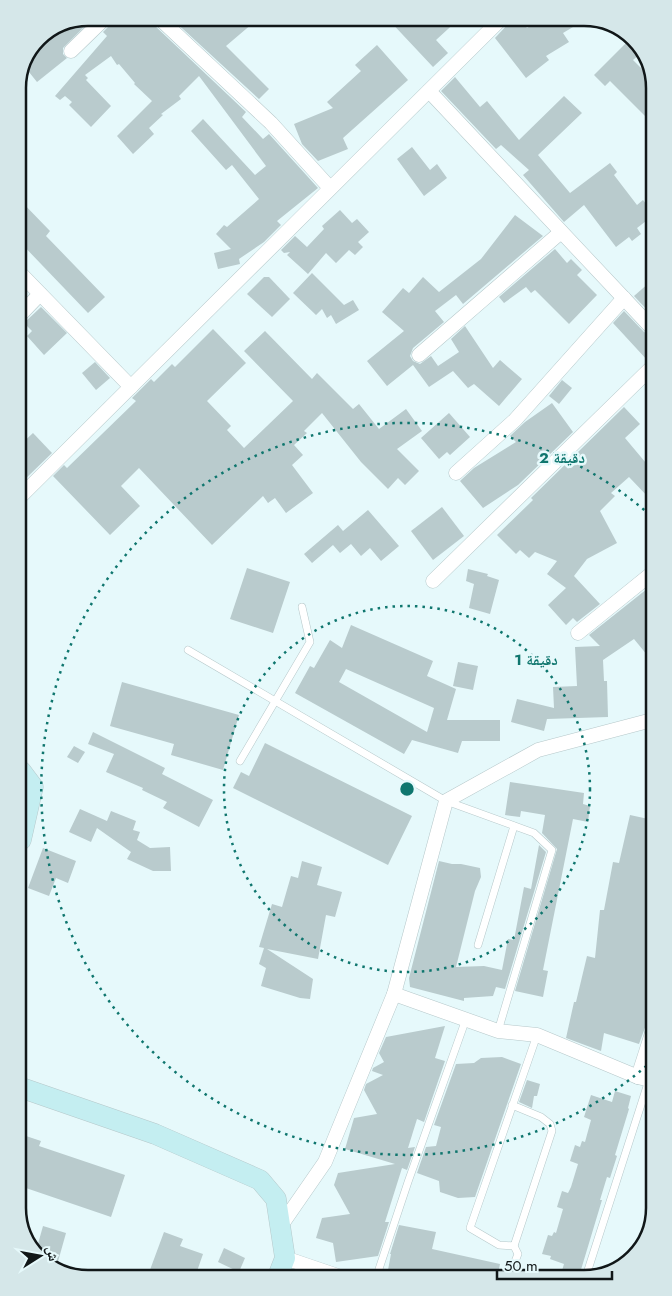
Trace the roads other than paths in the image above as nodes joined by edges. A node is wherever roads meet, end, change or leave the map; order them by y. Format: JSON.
{"nodes":[{"id":1,"x":97,"y":26,"type":"edge"},
{"id":2,"x":168,"y":26,"type":"edge"},
{"id":3,"x":494,"y":26,"type":"edge"},
{"id":4,"x":71,"y":51,"type":"dead end"},
{"id":5,"x":429,"y":90,"type":"junction"},
{"id":6,"x":330,"y":188,"type":"junction"},
{"id":7,"x":562,"y":232,"type":"junction"},
{"id":8,"x":26,"y":280,"type":"edge"},
{"id":9,"x":40,"y":294,"type":"junction"},
{"id":10,"x":624,"y":298,"type":"junction"},
{"id":11,"x":26,"y":309,"type":"edge"},
{"id":12,"x":646,"y":322,"type":"edge"},
{"id":13,"x":419,"y":355,"type":"dead end"},
{"id":14,"x":646,"y":373,"type":"edge"},
{"id":15,"x":131,"y":387,"type":"junction"},
{"id":16,"x":456,"y":473,"type":"dead end"},
{"id":17,"x":26,"y":491,"type":"edge"},
{"id":18,"x":646,"y":579,"type":"edge"},
{"id":19,"x":433,"y":581,"type":"dead end"},
{"id":20,"x":302,"y":608,"type":"dead end"},
{"id":21,"x":578,"y":634,"type":"dead end"},
{"id":22,"x":188,"y":650,"type":"dead end"},
{"id":23,"x":274,"y":702,"type":"junction"},
{"id":24,"x":646,"y":722,"type":"edge"},
{"id":25,"x":240,"y":762,"type":"dead end"},
{"id":26,"x":26,"y":778,"type":"edge"},
{"id":27,"x":446,"y":801,"type":"junction"},
{"id":28,"x":26,"y":818,"type":"edge"},
{"id":29,"x":514,"y":826,"type":"junction"},
{"id":30,"x":478,"y":945,"type":"dead end"},
{"id":31,"x":394,"y":994,"type":"junction"},
{"id":32,"x":466,"y":1019,"type":"junction"},
{"id":33,"x":498,"y":1032,"type":"junction"},
{"id":34,"x":537,"y":1034,"type":"junction"},
{"id":35,"x":646,"y":1079,"type":"edge"},
{"id":36,"x":646,"y":1082,"type":"edge"},
{"id":37,"x":26,"y":1089,"type":"edge"},
{"id":38,"x":512,"y":1105,"type":"junction"},
{"id":39,"x":280,"y":1227,"type":"junction"},
{"id":40,"x":514,"y":1246,"type":"junction"},
{"id":41,"x":281,"y":1267,"type":"edge"},
{"id":42,"x":300,"y":1270,"type":"edge"},
{"id":43,"x":379,"y":1270,"type":"edge"},
{"id":44,"x":512,"y":1270,"type":"edge"},
{"id":45,"x":588,"y":1270,"type":"edge"}],
"edges":[{"from":1,"to":4,"type":"street"},
{"from":2,"to":6,"type":"street"},
{"from":3,"to":5,"type":"street"},
{"from":5,"to":6,"type":"street"},
{"from":5,"to":7,"type":"street"},
{"from":6,"to":15,"type":"street"},
{"from":7,"to":10,"type":"street"},
{"from":7,"to":13,"type":"street"},
{"from":8,"to":9,"type":"street"},
{"from":9,"to":11,"type":"street"},
{"from":9,"to":15,"type":"street"},
{"from":10,"to":12,"type":"street"},
{"from":10,"to":16,"type":"street"},
{"from":14,"to":19,"type":"street"},
{"from":15,"to":17,"type":"street"},
{"from":18,"to":21,"type":"street"},
{"from":20,"to":23,"type":"lane"},
{"from":22,"to":23,"type":"lane"},
{"from":23,"to":25,"type":"lane"},
{"from":23,"to":27,"type":"lane"},
{"from":24,"to":27,"type":"street"},
{"from":26,"to":28,"type":"street"},
{"from":27,"to":29,"type":"lane"},
{"from":27,"to":31,"type":"street"},
{"from":29,"to":30,"type":"lane"},
{"from":29,"to":33,"type":"lane"},
{"from":31,"to":32,"type":"street"},
{"from":31,"to":39,"type":"street"},
{"from":32,"to":33,"type":"street"},
{"from":32,"to":43,"type":"lane"},
{"from":33,"to":34,"type":"street"},
{"from":34,"to":35,"type":"street"},
{"from":34,"to":38,"type":"lane"},
{"from":36,"to":45,"type":"lane"},
{"from":37,"to":39,"type":"street"},
{"from":38,"to":40,"type":"lane"},
{"from":38,"to":40,"type":"lane"},
{"from":39,"to":41,"type":"street"},
{"from":40,"to":44,"type":"lane"},
{"from":41,"to":42,"type":"street"}]}
